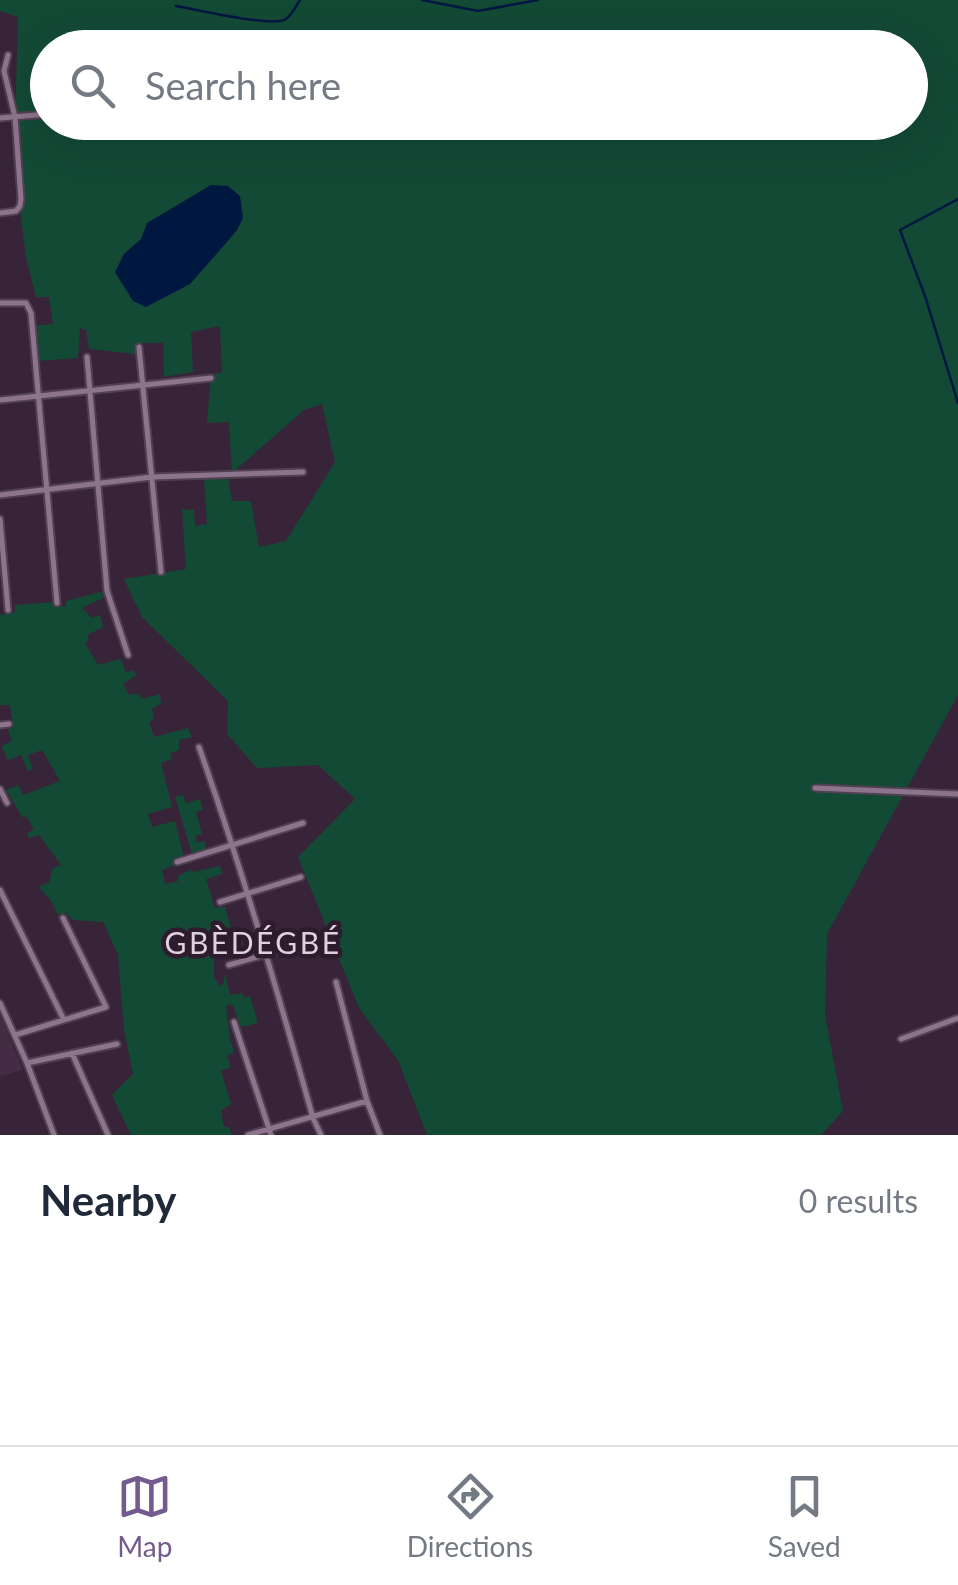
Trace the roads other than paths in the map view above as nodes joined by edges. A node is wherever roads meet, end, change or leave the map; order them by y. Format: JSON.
{"nodes":[{"id":1,"x":8,"y":55,"type":"dead end"},
{"id":2,"x":30,"y":116,"type":"edge"},
{"id":3,"x":15,"y":117,"type":"junction"},
{"id":4,"x":0,"y":118,"type":"edge"},
{"id":5,"x":0,"y":213,"type":"edge"},
{"id":6,"x":0,"y":303,"type":"edge"},
{"id":7,"x":139,"y":347,"type":"dead end"},
{"id":8,"x":87,"y":357,"type":"dead end"},
{"id":9,"x":210,"y":378,"type":"dead end"},
{"id":10,"x":142,"y":384,"type":"junction"},
{"id":11,"x":90,"y":390,"type":"junction"},
{"id":12,"x":37,"y":395,"type":"junction"},
{"id":13,"x":0,"y":400,"type":"edge"},
{"id":14,"x":303,"y":472,"type":"dead end"},
{"id":15,"x":152,"y":477,"type":"junction"},
{"id":16,"x":98,"y":483,"type":"junction"},
{"id":17,"x":46,"y":489,"type":"junction"},
{"id":18,"x":0,"y":494,"type":"edge"},
{"id":19,"x":0,"y":519,"type":"edge"},
{"id":20,"x":160,"y":572,"type":"dead end"},
{"id":21,"x":58,"y":603,"type":"dead end"},
{"id":22,"x":8,"y":610,"type":"dead end"},
{"id":23,"x":128,"y":655,"type":"dead end"},
{"id":24,"x":9,"y":724,"type":"dead end"},
{"id":25,"x":0,"y":725,"type":"edge"},
{"id":26,"x":199,"y":747,"type":"dead end"},
{"id":27,"x":815,"y":788,"type":"dead end"},
{"id":28,"x":0,"y":789,"type":"edge"},
{"id":29,"x":958,"y":794,"type":"edge"},
{"id":30,"x":7,"y":803,"type":"dead end"},
{"id":31,"x":303,"y":823,"type":"dead end"},
{"id":32,"x":233,"y":845,"type":"junction"},
{"id":33,"x":177,"y":862,"type":"dead end"},
{"id":34,"x":301,"y":877,"type":"dead end"},
{"id":35,"x":0,"y":890,"type":"edge"},
{"id":36,"x":246,"y":894,"type":"junction"},
{"id":37,"x":220,"y":902,"type":"dead end"},
{"id":38,"x":63,"y":918,"type":"dead end"},
{"id":39,"x":309,"y":942,"type":"dead end"},
{"id":40,"x":267,"y":954,"type":"junction"},
{"id":41,"x":229,"y":964,"type":"dead end"},
{"id":42,"x":336,"y":982,"type":"dead end"},
{"id":43,"x":0,"y":1002,"type":"edge"},
{"id":44,"x":958,"y":1018,"type":"edge"},
{"id":45,"x":64,"y":1020,"type":"junction"},
{"id":46,"x":234,"y":1022,"type":"dead end"},
{"id":47,"x":16,"y":1036,"type":"junction"},
{"id":48,"x":901,"y":1040,"type":"dead end"},
{"id":49,"x":116,"y":1044,"type":"dead end"},
{"id":50,"x":72,"y":1053,"type":"junction"},
{"id":51,"x":28,"y":1063,"type":"junction"},
{"id":52,"x":367,"y":1101,"type":"junction"},
{"id":53,"x":313,"y":1118,"type":"junction"},
{"id":54,"x":270,"y":1132,"type":"edge"},
{"id":55,"x":54,"y":1135,"type":"edge"},
{"id":56,"x":108,"y":1135,"type":"edge"},
{"id":57,"x":248,"y":1135,"type":"edge"},
{"id":58,"x":320,"y":1135,"type":"edge"},
{"id":59,"x":380,"y":1135,"type":"edge"}],
"edges":[{"from":1,"to":3,"type":"street"},
{"from":2,"to":3,"type":"street"},
{"from":3,"to":4,"type":"street"},
{"from":3,"to":5,"type":"street"},
{"from":6,"to":12,"type":"street"},
{"from":7,"to":10,"type":"street"},
{"from":8,"to":11,"type":"street"},
{"from":9,"to":10,"type":"street"},
{"from":10,"to":11,"type":"street"},
{"from":10,"to":15,"type":"street"},
{"from":11,"to":12,"type":"street"},
{"from":11,"to":16,"type":"street"},
{"from":12,"to":13,"type":"street"},
{"from":12,"to":17,"type":"street"},
{"from":14,"to":15,"type":"street"},
{"from":15,"to":16,"type":"street"},
{"from":15,"to":20,"type":"street"},
{"from":16,"to":17,"type":"street"},
{"from":16,"to":23,"type":"street"},
{"from":17,"to":18,"type":"street"},
{"from":17,"to":21,"type":"street"},
{"from":19,"to":22,"type":"street"},
{"from":24,"to":25,"type":"street"},
{"from":26,"to":32,"type":"street"},
{"from":27,"to":29,"type":"street"},
{"from":28,"to":30,"type":"street"},
{"from":31,"to":32,"type":"street"},
{"from":32,"to":33,"type":"street"},
{"from":32,"to":36,"type":"street"},
{"from":34,"to":36,"type":"street"},
{"from":35,"to":45,"type":"street"},
{"from":36,"to":37,"type":"street"},
{"from":36,"to":40,"type":"street"},
{"from":38,"to":45,"type":"street"},
{"from":39,"to":40,"type":"street"},
{"from":40,"to":41,"type":"street"},
{"from":40,"to":53,"type":"street"},
{"from":42,"to":52,"type":"street"},
{"from":43,"to":47,"type":"street"},
{"from":44,"to":48,"type":"street"},
{"from":45,"to":47,"type":"street"},
{"from":46,"to":54,"type":"street"},
{"from":47,"to":51,"type":"street"},
{"from":49,"to":50,"type":"street"},
{"from":50,"to":51,"type":"street"},
{"from":50,"to":56,"type":"street"},
{"from":51,"to":55,"type":"street"},
{"from":52,"to":53,"type":"street"},
{"from":52,"to":59,"type":"street"},
{"from":53,"to":54,"type":"street"},
{"from":53,"to":58,"type":"street"},
{"from":54,"to":57,"type":"street"}]}
